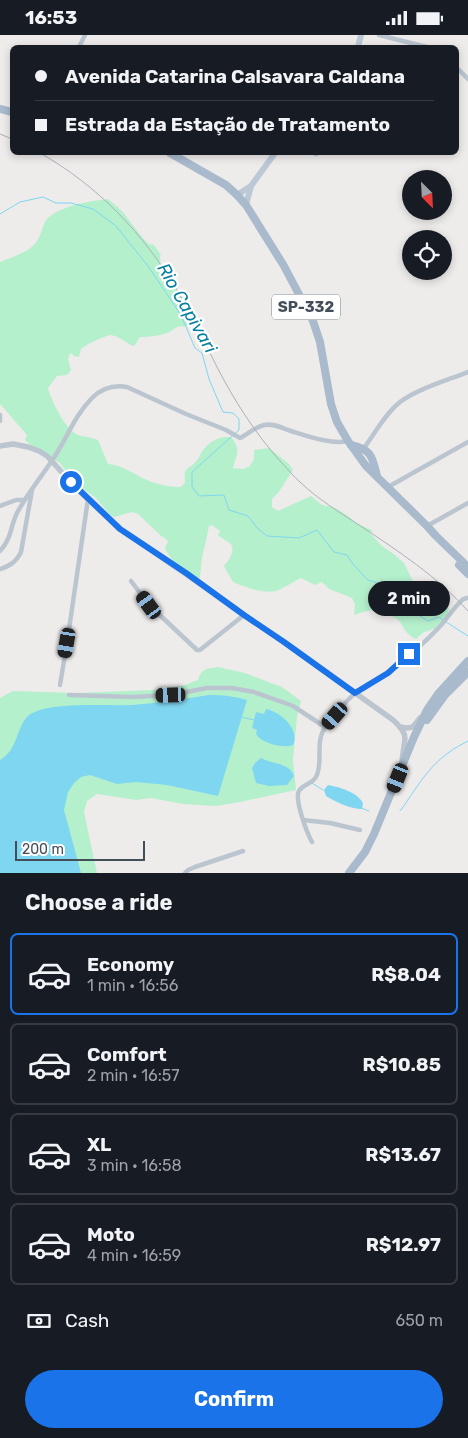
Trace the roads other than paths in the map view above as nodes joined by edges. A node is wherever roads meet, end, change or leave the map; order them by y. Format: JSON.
{"nodes":[{"id":1,"x":379,"y":35,"type":"edge"},
{"id":2,"x":419,"y":45,"type":"edge"},
{"id":3,"x":459,"y":70,"type":"edge"},
{"id":4,"x":468,"y":79,"type":"edge"},
{"id":5,"x":174,"y":155,"type":"edge"},
{"id":6,"x":273,"y":155,"type":"edge"},
{"id":7,"x":250,"y":186,"type":"junction"},
{"id":8,"x":238,"y":195,"type":"junction"},
{"id":9,"x":246,"y":205,"type":"junction"},
{"id":10,"x":468,"y":372,"type":"edge"},
{"id":11,"x":0,"y":415,"type":"edge"},
{"id":12,"x":0,"y":421,"type":"edge"},
{"id":13,"x":468,"y":442,"type":"edge"},
{"id":14,"x":350,"y":443,"type":"junction"},
{"id":15,"x":0,"y":446,"type":"edge"},
{"id":16,"x":364,"y":448,"type":"junction"},
{"id":17,"x":358,"y":456,"type":"junction"},
{"id":18,"x":52,"y":462,"type":"junction"},
{"id":19,"x":370,"y":464,"type":"junction"},
{"id":20,"x":32,"y":487,"type":"junction"},
{"id":21,"x":388,"y":487,"type":"junction"},
{"id":22,"x":88,"y":499,"type":"junction"},
{"id":23,"x":24,"y":500,"type":"junction"},
{"id":24,"x":468,"y":503,"type":"edge"},
{"id":25,"x":0,"y":506,"type":"edge"},
{"id":26,"x":427,"y":525,"type":"junction"},
{"id":27,"x":436,"y":536,"type":"junction"},
{"id":28,"x":0,"y":551,"type":"edge"},
{"id":29,"x":468,"y":567,"type":"edge"},
{"id":30,"x":0,"y":569,"type":"edge"},
{"id":31,"x":468,"y":574,"type":"edge"},
{"id":32,"x":131,"y":581,"type":"dead end"},
{"id":33,"x":468,"y":599,"type":"edge"},
{"id":34,"x":244,"y":615,"type":"junction"},
{"id":35,"x":468,"y":661,"type":"edge"},
{"id":36,"x":468,"y":673,"type":"edge"},
{"id":37,"x":60,"y":685,"type":"dead end"},
{"id":38,"x":355,"y":693,"type":"junction"},
{"id":39,"x":69,"y":695,"type":"dead end"},
{"id":40,"x":325,"y":727,"type":"junction"},
{"id":41,"x":400,"y":727,"type":"junction"},
{"id":42,"x":402,"y":767,"type":"junction"},
{"id":43,"x":304,"y":820,"type":"junction"},
{"id":44,"x":360,"y":830,"type":"dead end"},
{"id":45,"x":312,"y":842,"type":"dead end"},
{"id":46,"x":370,"y":842,"type":"junction"},
{"id":47,"x":243,"y":851,"type":"dead end"},
{"id":48,"x":185,"y":873,"type":"edge"},
{"id":49,"x":343,"y":873,"type":"edge"},
{"id":50,"x":349,"y":873,"type":"edge"},
{"id":51,"x":355,"y":873,"type":"edge"}],
"edges":[{"from":1,"to":2,"type":"street"},
{"from":3,"to":4,"type":"street"},
{"from":5,"to":8,"type":"main road","number":"SP-332"},
{"from":6,"to":7,"type":"main road"},
{"from":7,"to":8,"type":"main road"},
{"from":7,"to":9,"type":"main road"},
{"from":8,"to":9,"type":"main road","number":"SP-332"},
{"from":9,"to":14,"type":"main road","number":"SP-332"},
{"from":10,"to":16,"type":"street"},
{"from":11,"to":12,"type":"street"},
{"from":13,"to":21,"type":"street"},
{"from":14,"to":16,"type":"main road"},
{"from":14,"to":17,"type":"main road","number":"SP-332"},
{"from":14,"to":18,"type":"street"},
{"from":15,"to":18,"type":"street"},
{"from":16,"to":17,"type":"main road"},
{"from":16,"to":19,"type":"main road","number":"SP-332"},
{"from":17,"to":19,"type":"main road","number":"SP-332"},
{"from":18,"to":20,"type":"street"},
{"from":18,"to":22,"type":"street"},
{"from":19,"to":21,"type":"main road","number":"SP-332"},
{"from":20,"to":23,"type":"street"},
{"from":20,"to":30,"type":"street"},
{"from":21,"to":26,"type":"main road","number":"SP-332"},
{"from":22,"to":34,"type":"street"},
{"from":22,"to":37,"type":"street"},
{"from":23,"to":25,"type":"street"},
{"from":23,"to":28,"type":"street"},
{"from":24,"to":26,"type":"street"},
{"from":26,"to":27,"type":"main road","number":"SP-332"},
{"from":27,"to":29,"type":"main road","number":"SP-332"},
{"from":27,"to":31,"type":"main road","number":"SP-332"},
{"from":32,"to":34,"type":"street"},
{"from":33,"to":38,"type":"street"},
{"from":34,"to":38,"type":"street"},
{"from":35,"to":41,"type":"street"},
{"from":35,"to":42,"type":"main road"},
{"from":36,"to":51,"type":"main road"},
{"from":38,"to":40,"type":"street"},
{"from":38,"to":41,"type":"street"},
{"from":39,"to":40,"type":"street"},
{"from":40,"to":43,"type":"street"},
{"from":41,"to":42,"type":"street"},
{"from":42,"to":46,"type":"main road"},
{"from":43,"to":44,"type":"street"},
{"from":43,"to":45,"type":"street"},
{"from":46,"to":49,"type":"main road"},
{"from":46,"to":50,"type":"main road"},
{"from":47,"to":48,"type":"street"}]}
